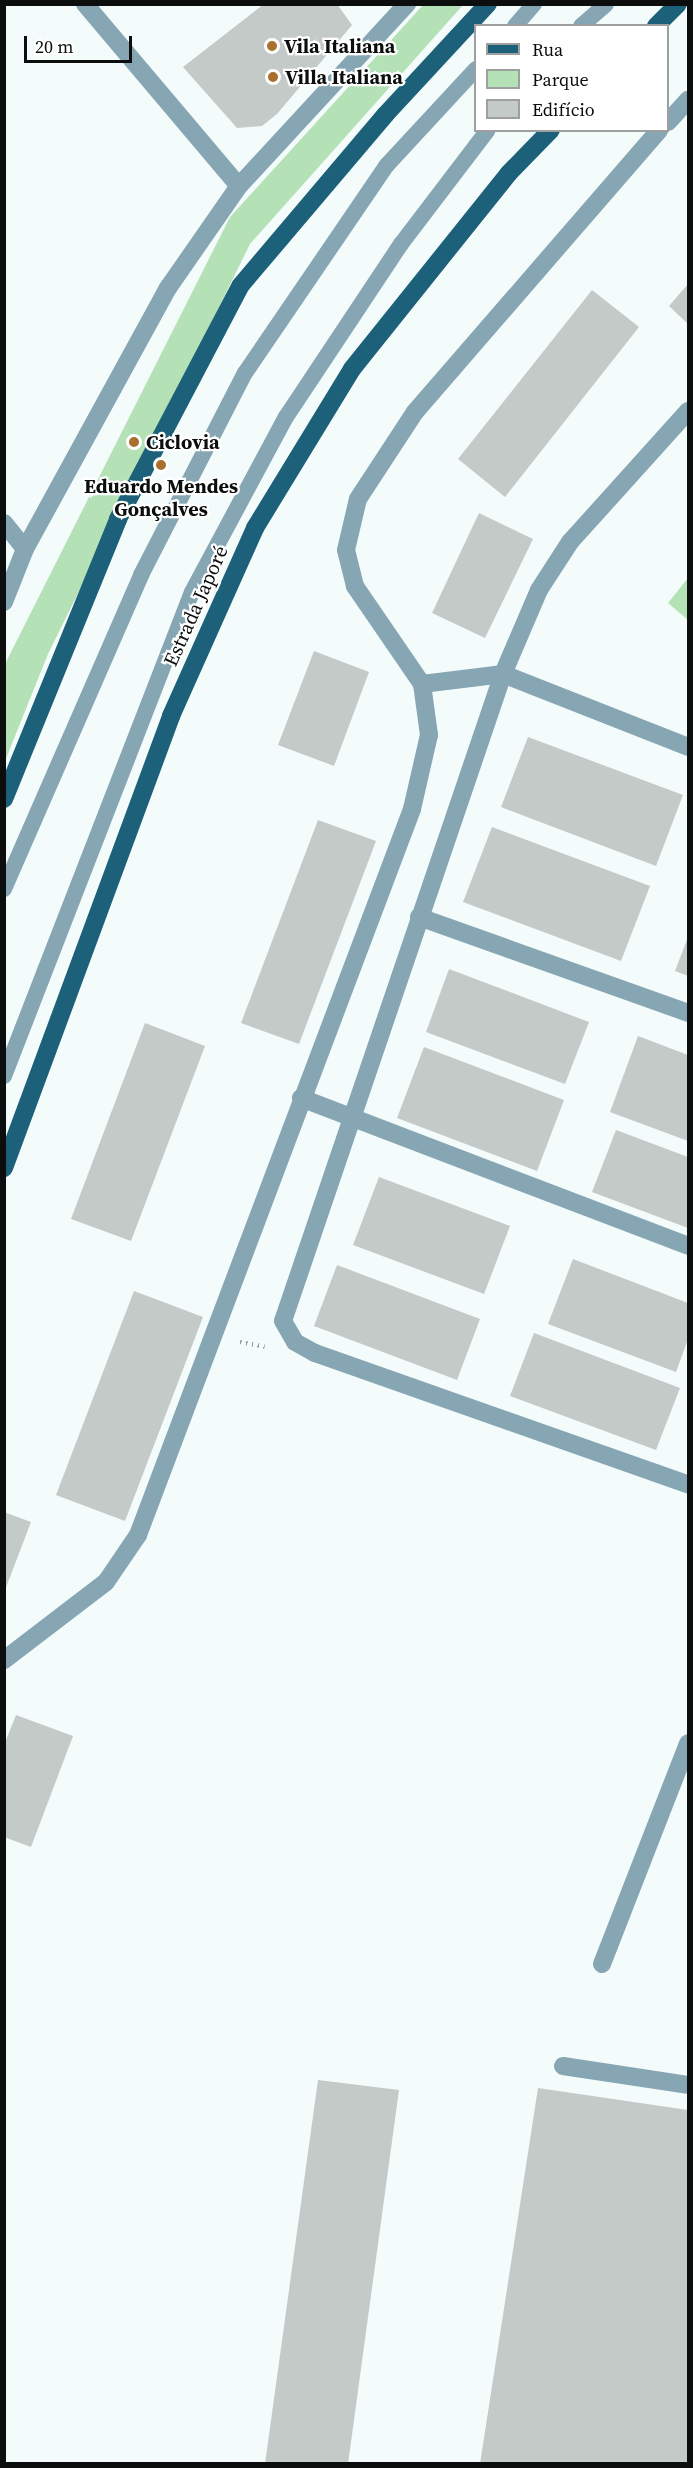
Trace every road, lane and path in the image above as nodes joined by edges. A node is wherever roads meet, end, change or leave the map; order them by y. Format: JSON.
{"nodes":[{"id":1,"x":85,"y":4,"type":"edge"},
{"id":2,"x":408,"y":4,"type":"edge"},
{"id":3,"x":488,"y":4,"type":"edge"},
{"id":4,"x":534,"y":4,"type":"edge"},
{"id":5,"x":606,"y":4,"type":"edge"},
{"id":6,"x":678,"y":4,"type":"edge"},
{"id":7,"x":517,"y":24,"type":"edge"},
{"id":8,"x":583,"y":24,"type":"edge"},
{"id":9,"x":658,"y":24,"type":"edge"},
{"id":10,"x":474,"y":71,"type":"edge"},
{"id":11,"x":688,"y":100,"type":"edge"},
{"id":12,"x":669,"y":121,"type":"edge"},
{"id":13,"x":486,"y":132,"type":"edge"},
{"id":14,"x":549,"y":132,"type":"edge"},
{"id":15,"x":657,"y":132,"type":"edge"},
{"id":16,"x":239,"y":186,"type":"junction"},
{"id":17,"x":688,"y":411,"type":"edge"},
{"id":18,"x":4,"y":523,"type":"edge"},
{"id":19,"x":25,"y":549,"type":"junction"},
{"id":20,"x":4,"y":602,"type":"edge"},
{"id":21,"x":503,"y":674,"type":"junction"},
{"id":22,"x":422,"y":684,"type":"junction"},
{"id":23,"x":688,"y":747,"type":"edge"},
{"id":24,"x":4,"y":799,"type":"edge"},
{"id":25,"x":4,"y":889,"type":"edge"},
{"id":26,"x":419,"y":917,"type":"junction"},
{"id":27,"x":688,"y":1013,"type":"edge"},
{"id":28,"x":4,"y":1076,"type":"edge"},
{"id":29,"x":301,"y":1098,"type":"junction"},
{"id":30,"x":351,"y":1118,"type":"junction"},
{"id":31,"x":4,"y":1168,"type":"edge"},
{"id":32,"x":688,"y":1246,"type":"edge"},
{"id":33,"x":213,"y":1335,"type":"junction"},
{"id":34,"x":295,"y":1342,"type":"junction"},
{"id":35,"x":688,"y":1484,"type":"edge"},
{"id":36,"x":4,"y":1660,"type":"edge"},
{"id":37,"x":688,"y":1743,"type":"edge"},
{"id":38,"x":602,"y":1964,"type":"dead end"},
{"id":39,"x":563,"y":2066,"type":"dead end"},
{"id":40,"x":688,"y":2085,"type":"edge"}],
"edges":[{"from":1,"to":16,"type":"street"},
{"from":2,"to":16,"type":"street"},
{"from":3,"to":24,"type":"main road"},
{"from":4,"to":7,"type":"lane"},
{"from":5,"to":8,"type":"lane"},
{"from":6,"to":9,"type":"main road"},
{"from":10,"to":25,"type":"lane"},
{"from":11,"to":12,"type":"street"},
{"from":13,"to":28,"type":"lane"},
{"from":14,"to":31,"type":"main road","name":"Estrada Japoré"},
{"from":15,"to":22,"type":"street"},
{"from":16,"to":19,"type":"street"},
{"from":17,"to":21,"type":"street"},
{"from":18,"to":19,"type":"street"},
{"from":19,"to":20,"type":"street"},
{"from":21,"to":22,"type":"street"},
{"from":21,"to":23,"type":"street"},
{"from":21,"to":26,"type":"street"},
{"from":22,"to":29,"type":"street"},
{"from":26,"to":27,"type":"street"},
{"from":26,"to":30,"type":"street"},
{"from":29,"to":30,"type":"street"},
{"from":29,"to":33,"type":"street"},
{"from":30,"to":32,"type":"street"},
{"from":30,"to":34,"type":"street"},
{"from":33,"to":34,"type":"path"},
{"from":33,"to":36,"type":"street"},
{"from":34,"to":35,"type":"street"},
{"from":37,"to":38,"type":"street"},
{"from":39,"to":40,"type":"street"}]}
